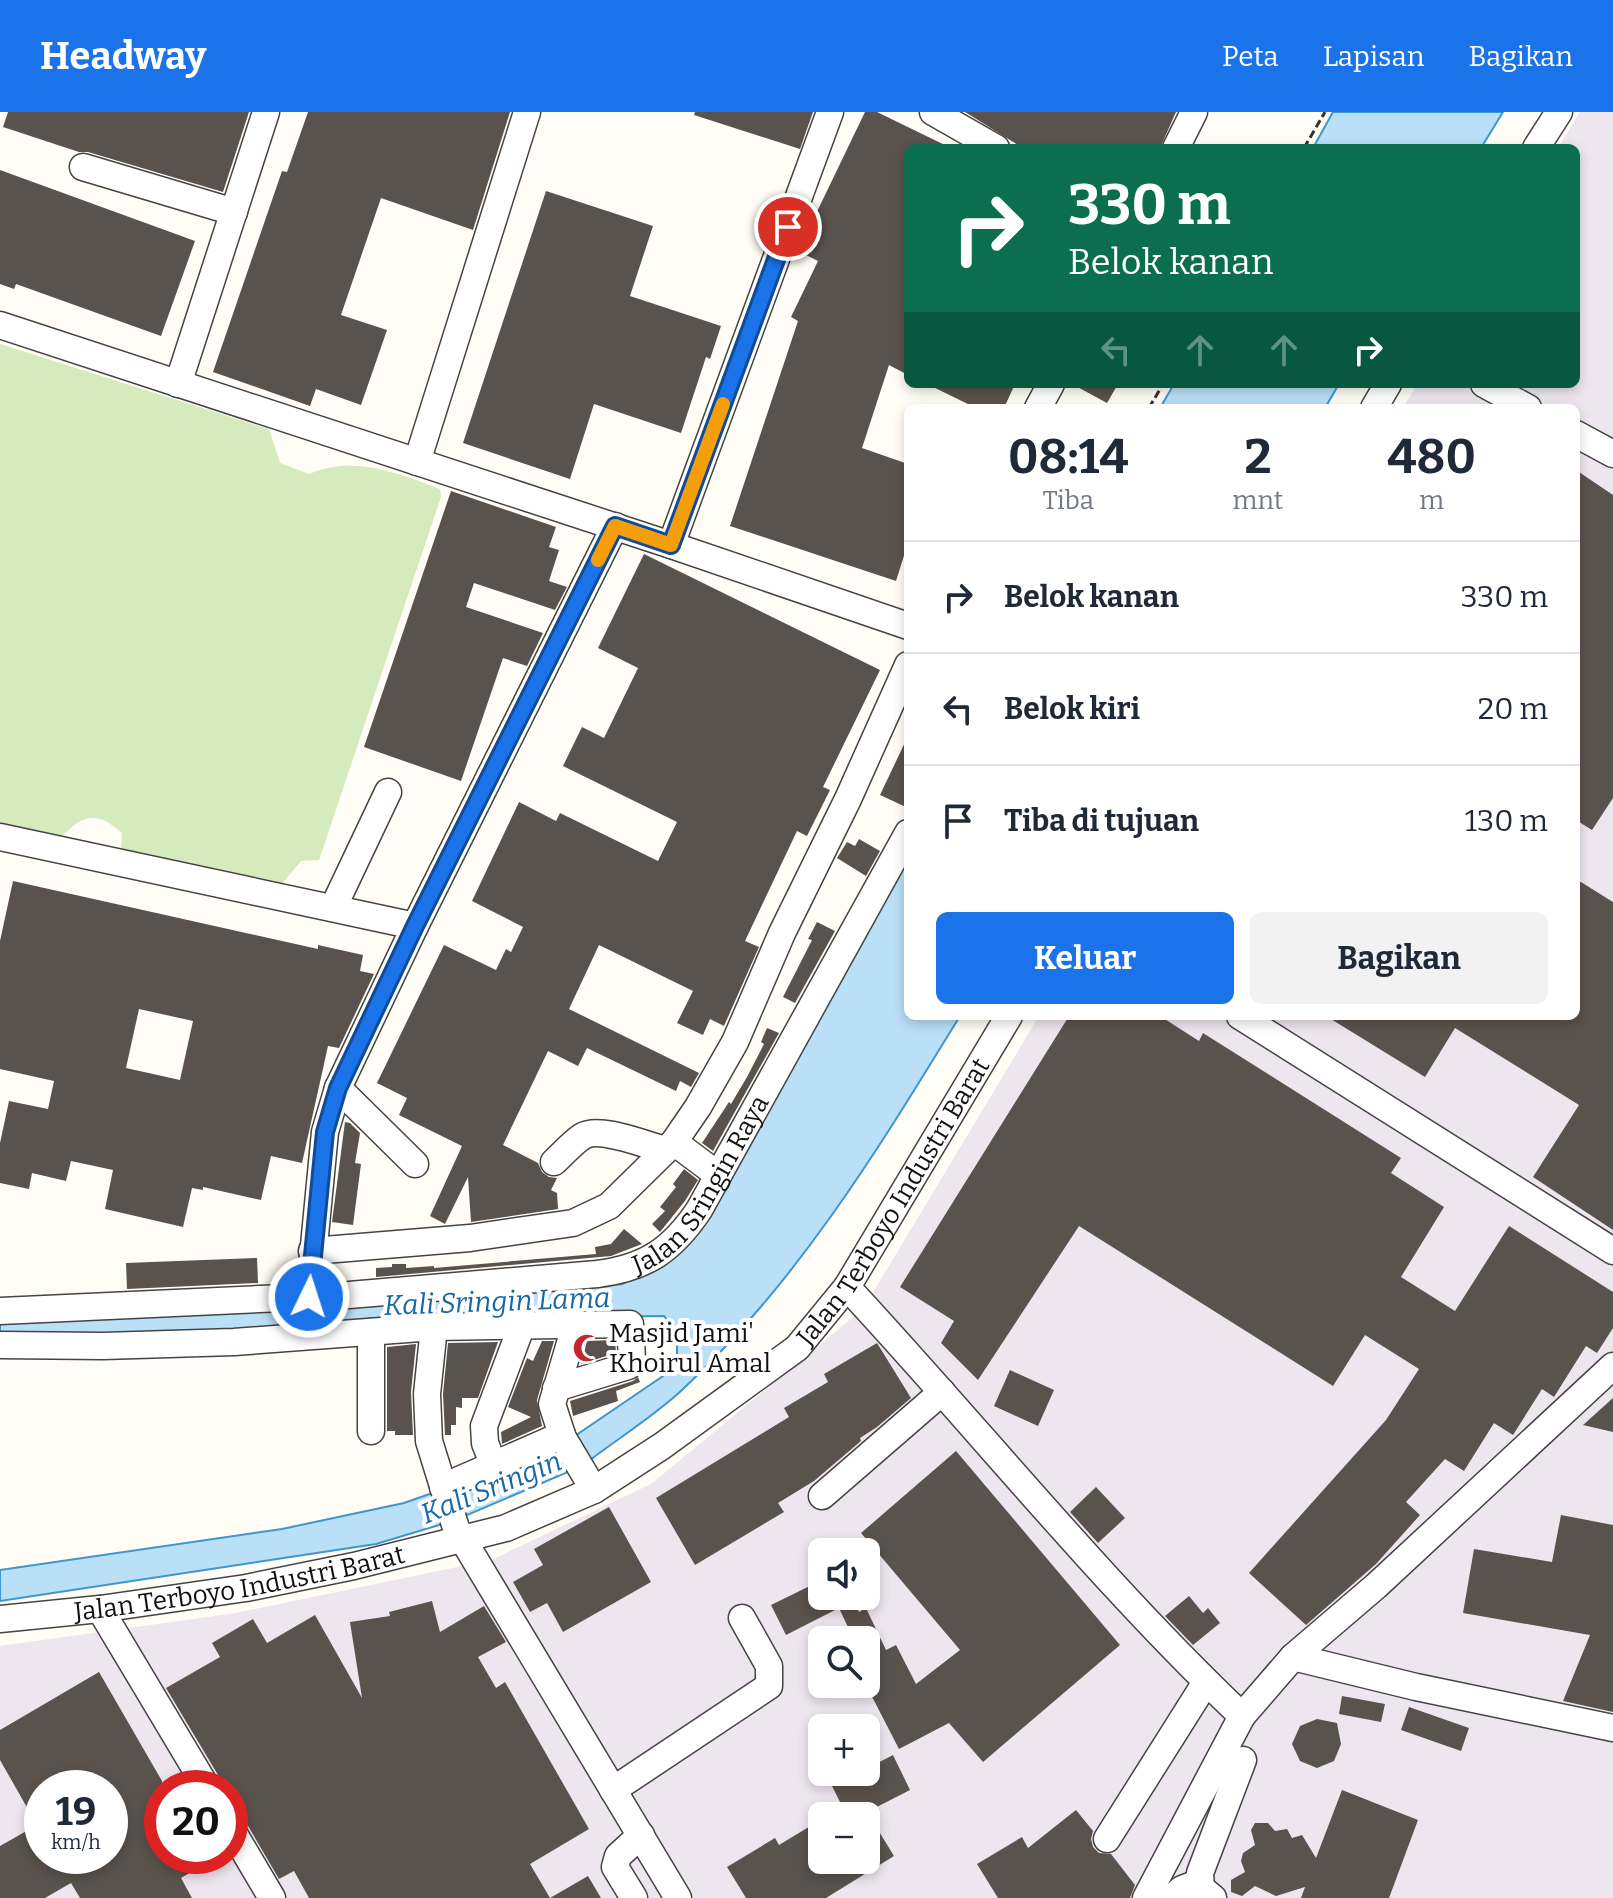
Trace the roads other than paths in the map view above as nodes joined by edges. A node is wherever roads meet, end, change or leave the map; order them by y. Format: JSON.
{"nodes":[{"id":1,"x":266,"y":112,"type":"edge"},
{"id":2,"x":527,"y":112,"type":"edge"},
{"id":3,"x":830,"y":112,"type":"edge"},
{"id":4,"x":933,"y":112,"type":"edge"},
{"id":5,"x":1194,"y":112,"type":"edge"},
{"id":6,"x":1559,"y":112,"type":"edge"},
{"id":7,"x":989,"y":144,"type":"edge"},
{"id":8,"x":1178,"y":144,"type":"edge"},
{"id":9,"x":1539,"y":144,"type":"edge"},
{"id":10,"x":83,"y":167,"type":"dead end"},
{"id":11,"x":234,"y":212,"type":"junction"},
{"id":12,"x":0,"y":325,"type":"edge"},
{"id":13,"x":178,"y":384,"type":"junction"},
{"id":14,"x":1491,"y":388,"type":"edge"},
{"id":15,"x":1521,"y":404,"type":"edge"},
{"id":16,"x":1580,"y":436,"type":"edge"},
{"id":17,"x":1613,"y":454,"type":"edge"},
{"id":18,"x":417,"y":462,"type":"junction"},
{"id":19,"x":615,"y":526,"type":"junction"},
{"id":20,"x":671,"y":545,"type":"junction"},
{"id":21,"x":904,"y":625,"type":"edge"},
{"id":22,"x":904,"y":674,"type":"edge"},
{"id":23,"x":388,"y":792,"type":"dead end"},
{"id":24,"x":0,"y":837,"type":"edge"},
{"id":25,"x":904,"y":840,"type":"edge"},
{"id":26,"x":333,"y":908,"type":"junction"},
{"id":27,"x":415,"y":926,"type":"junction"},
{"id":28,"x":1007,"y":1020,"type":"edge"},
{"id":29,"x":1246,"y":1020,"type":"edge"},
{"id":30,"x":338,"y":1088,"type":"junction"},
{"id":31,"x":669,"y":1146,"type":"junction"},
{"id":32,"x":554,"y":1162,"type":"dead end"},
{"id":33,"x":415,"y":1164,"type":"dead end"},
{"id":34,"x":718,"y":1175,"type":"junction"},
{"id":35,"x":312,"y":1251,"type":"junction"},
{"id":36,"x":1613,"y":1251,"type":"edge"},
{"id":37,"x":847,"y":1287,"type":"junction"},
{"id":38,"x":309,"y":1297,"type":"junction"},
{"id":39,"x":0,"y":1311,"type":"edge"},
{"id":40,"x":576,"y":1323,"type":"junction"},
{"id":41,"x":522,"y":1325,"type":"junction"},
{"id":42,"x":434,"y":1327,"type":"junction"},
{"id":43,"x":371,"y":1332,"type":"junction"},
{"id":44,"x":0,"y":1345,"type":"edge"},
{"id":45,"x":1613,"y":1366,"type":"edge"},
{"id":46,"x":556,"y":1388,"type":"junction"},
{"id":47,"x":942,"y":1392,"type":"junction"},
{"id":48,"x":371,"y":1431,"type":"dead end"},
{"id":49,"x":563,"y":1436,"type":"junction"},
{"id":50,"x":494,"y":1466,"type":"junction"},
{"id":51,"x":590,"y":1486,"type":"junction"},
{"id":52,"x":443,"y":1489,"type":"junction"},
{"id":53,"x":822,"y":1496,"type":"dead end"},
{"id":54,"x":459,"y":1534,"type":"junction"},
{"id":55,"x":100,"y":1609,"type":"junction"},
{"id":56,"x":742,"y":1618,"type":"dead end"},
{"id":57,"x":0,"y":1619,"type":"edge"},
{"id":58,"x":1293,"y":1657,"type":"junction"},
{"id":59,"x":1206,"y":1682,"type":"junction"},
{"id":60,"x":1242,"y":1716,"type":"junction"},
{"id":61,"x":1613,"y":1728,"type":"edge"},
{"id":62,"x":1243,"y":1760,"type":"dead end"},
{"id":63,"x":196,"y":1770,"type":"edge"},
{"id":64,"x":613,"y":1790,"type":"junction"},
{"id":65,"x":641,"y":1835,"type":"junction"},
{"id":66,"x":1107,"y":1839,"type":"dead end"},
{"id":67,"x":248,"y":1857,"type":"edge"},
{"id":68,"x":1206,"y":1890,"type":"edge"},
{"id":69,"x":272,"y":1898,"type":"edge"},
{"id":70,"x":634,"y":1898,"type":"edge"},
{"id":71,"x":678,"y":1898,"type":"edge"},
{"id":72,"x":1146,"y":1898,"type":"edge"},
{"id":73,"x":1172,"y":1898,"type":"edge"}],
"edges":[{"from":1,"to":11,"type":"street"},
{"from":2,"to":18,"type":"street"},
{"from":3,"to":20,"type":"street"},
{"from":4,"to":7,"type":"street"},
{"from":5,"to":8,"type":"street"},
{"from":6,"to":9,"type":"street"},
{"from":10,"to":11,"type":"street"},
{"from":11,"to":13,"type":"street"},
{"from":12,"to":13,"type":"street"},
{"from":13,"to":18,"type":"street"},
{"from":14,"to":15,"type":"street"},
{"from":16,"to":17,"type":"street"},
{"from":18,"to":19,"type":"street"},
{"from":19,"to":20,"type":"street"},
{"from":19,"to":27,"type":"street"},
{"from":20,"to":21,"type":"street"},
{"from":22,"to":31,"type":"street"},
{"from":23,"to":26,"type":"street"},
{"from":24,"to":26,"type":"street"},
{"from":25,"to":34,"type":"street","name":"Jalan Sringin Raya"},
{"from":26,"to":27,"type":"street"},
{"from":27,"to":30,"type":"street"},
{"from":28,"to":37,"type":"street","name":"Jalan Terboyo Industri Barat"},
{"from":29,"to":36,"type":"street"},
{"from":30,"to":33,"type":"street"},
{"from":30,"to":35,"type":"street"},
{"from":31,"to":32,"type":"street"},
{"from":31,"to":34,"type":"street"},
{"from":31,"to":35,"type":"street"},
{"from":34,"to":38,"type":"street","name":"Jalan Sringin Raya"},
{"from":35,"to":38,"type":"street"},
{"from":37,"to":47,"type":"street"},
{"from":37,"to":51,"type":"street","name":"Jalan Terboyo Industri Barat"},
{"from":38,"to":39,"type":"street","name":"Jalan Sringin Raya"},
{"from":40,"to":41,"type":"street"},
{"from":40,"to":46,"type":"street"},
{"from":40,"to":46,"type":"street"},
{"from":41,"to":42,"type":"street"},
{"from":41,"to":50,"type":"street"},
{"from":42,"to":43,"type":"street"},
{"from":42,"to":52,"type":"street"},
{"from":43,"to":44,"type":"street"},
{"from":43,"to":48,"type":"street"},
{"from":45,"to":58,"type":"street"},
{"from":46,"to":49,"type":"street"},
{"from":47,"to":53,"type":"street"},
{"from":47,"to":59,"type":"street"},
{"from":49,"to":50,"type":"street"},
{"from":49,"to":51,"type":"street"},
{"from":50,"to":52,"type":"street"},
{"from":51,"to":54,"type":"street","name":"Jalan Terboyo Industri Barat"},
{"from":52,"to":54,"type":"street"},
{"from":54,"to":55,"type":"street","name":"Jalan Terboyo Industri Barat"},
{"from":54,"to":64,"type":"street"},
{"from":55,"to":57,"type":"street","name":"Jalan Terboyo Industri Barat"},
{"from":55,"to":63,"type":"street"},
{"from":56,"to":64,"type":"street"},
{"from":58,"to":60,"type":"street"},
{"from":58,"to":61,"type":"street"},
{"from":59,"to":60,"type":"street"},
{"from":59,"to":66,"type":"street"},
{"from":60,"to":72,"type":"street"},
{"from":62,"to":68,"type":"street"},
{"from":64,"to":65,"type":"street"},
{"from":65,"to":70,"type":"street"},
{"from":65,"to":71,"type":"street"},
{"from":67,"to":69,"type":"street"},
{"from":68,"to":73,"type":"street"}]}
